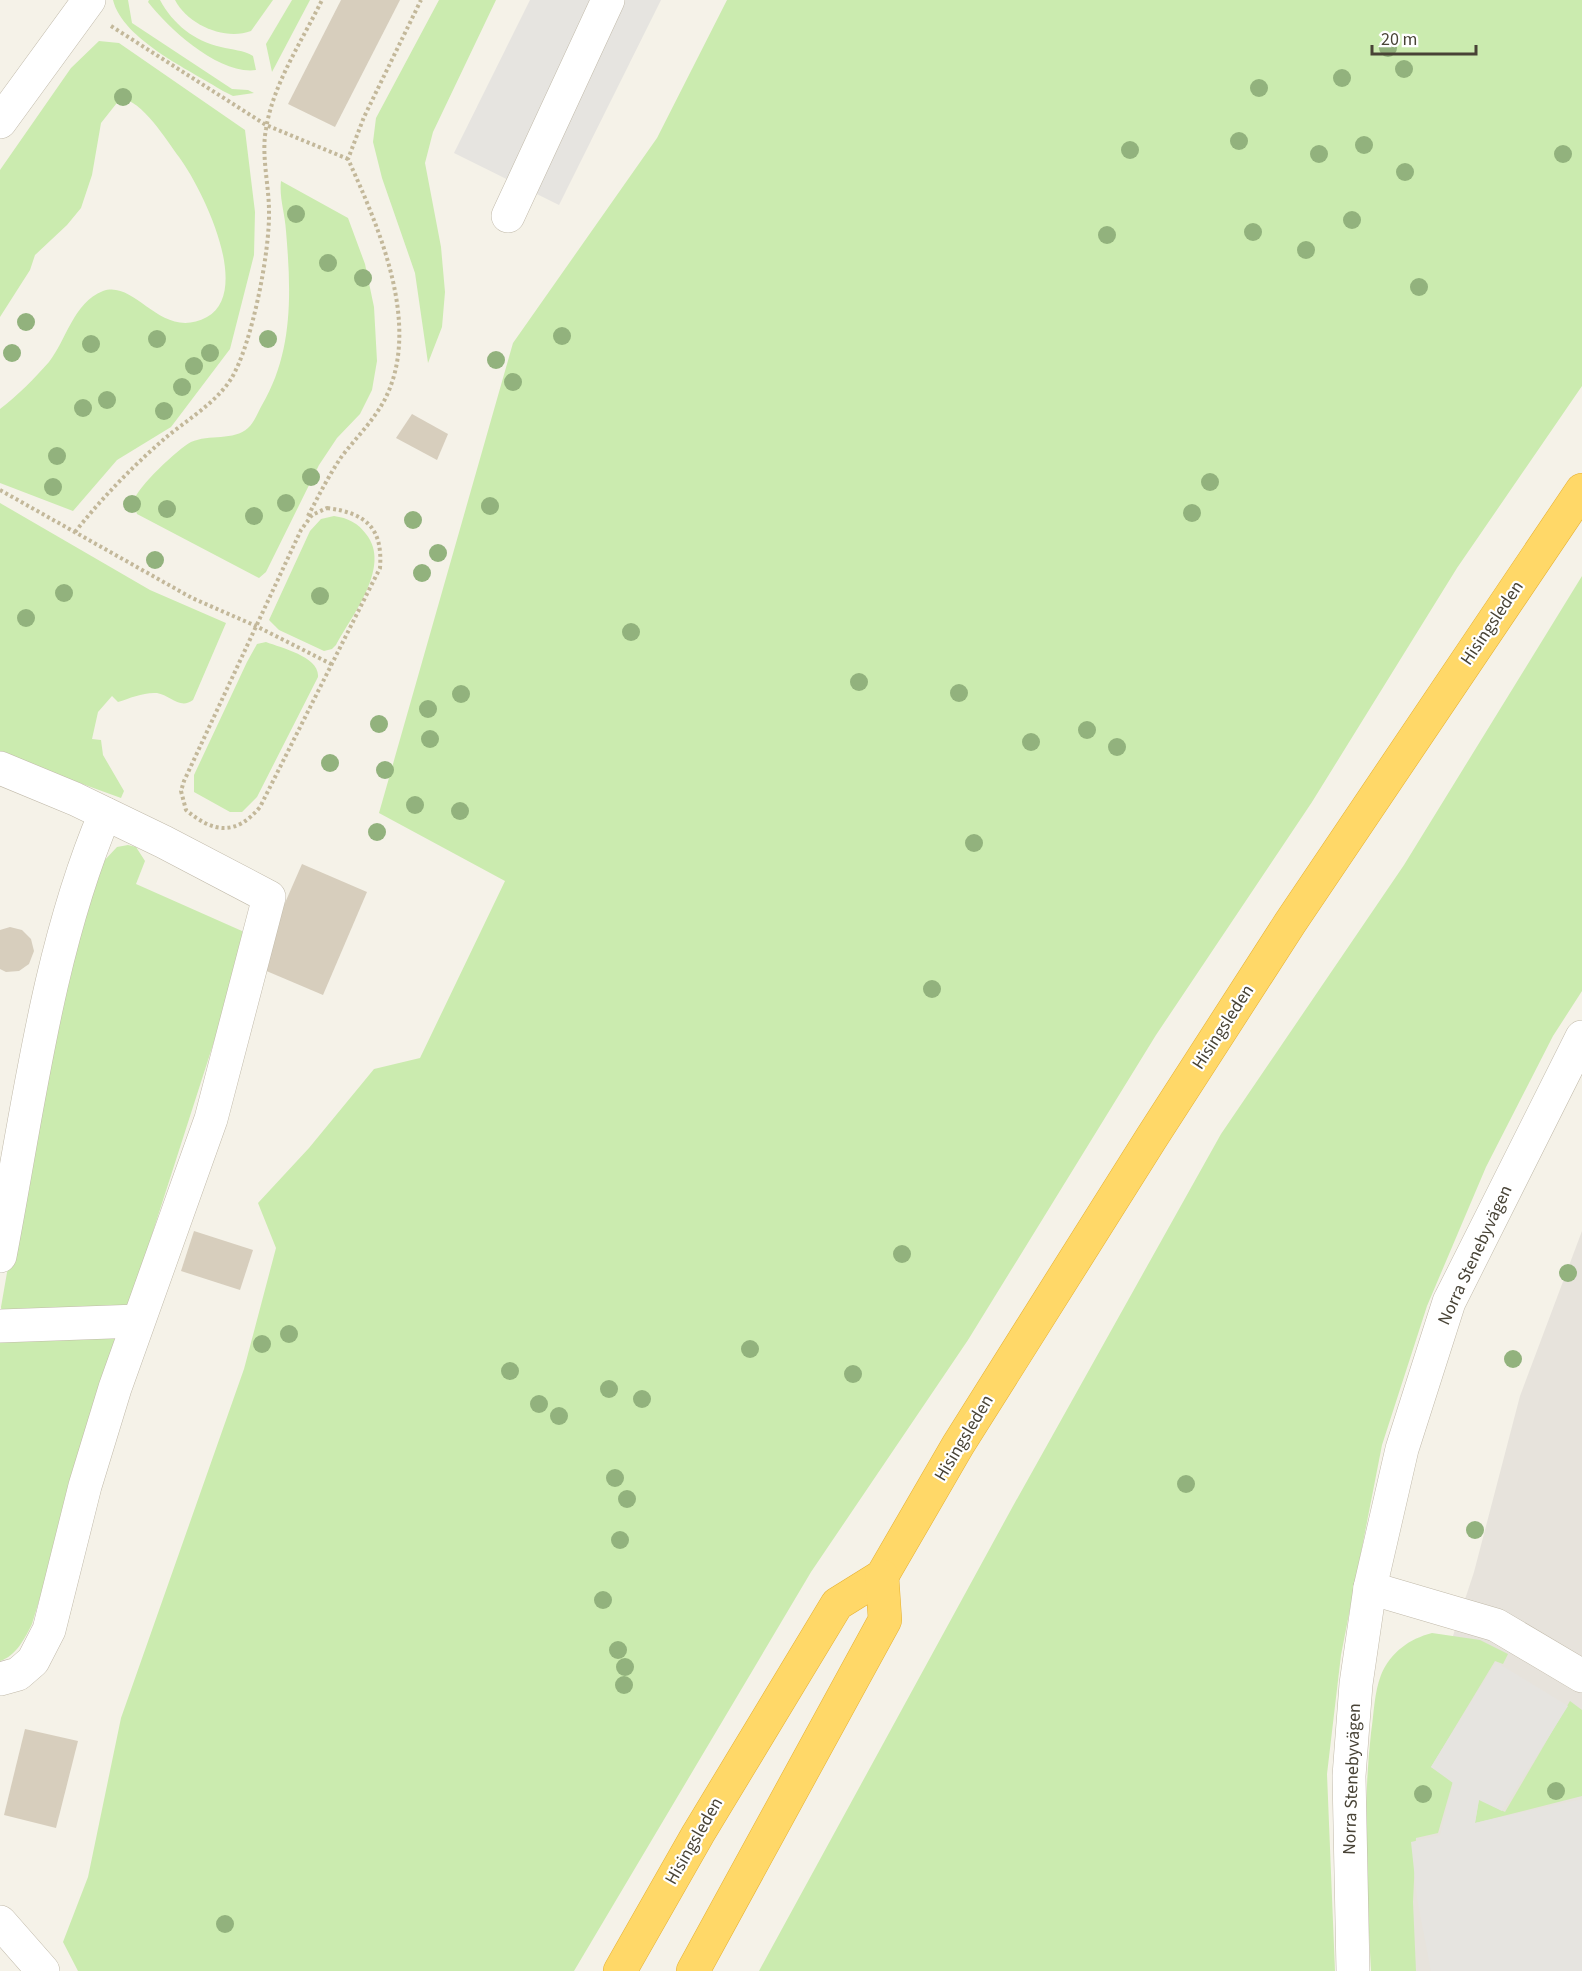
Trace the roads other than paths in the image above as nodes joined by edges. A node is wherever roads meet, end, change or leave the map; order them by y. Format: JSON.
{"nodes":[{"id":1,"x":608,"y":0,"type":"edge"},
{"id":2,"x":86,"y":4,"type":"edge"},
{"id":3,"x":0,"y":123,"type":"edge"},
{"id":4,"x":508,"y":216,"type":"dead end"},
{"id":5,"x":1582,"y":489,"type":"edge"},
{"id":6,"x":0,"y":768,"type":"edge"},
{"id":7,"x":105,"y":814,"type":"junction"},
{"id":8,"x":1582,"y":1037,"type":"edge"},
{"id":9,"x":0,"y":1256,"type":"edge"},
{"id":10,"x":138,"y":1321,"type":"junction"},
{"id":11,"x":0,"y":1326,"type":"edge"},
{"id":12,"x":882,"y":1576,"type":"junction"},
{"id":13,"x":1370,"y":1588,"type":"junction"},
{"id":14,"x":1582,"y":1676,"type":"edge"},
{"id":15,"x":0,"y":1679,"type":"edge"},
{"id":16,"x":0,"y":1922,"type":"edge"},
{"id":17,"x":43,"y":1971,"type":"edge"},
{"id":18,"x":620,"y":1971,"type":"edge"},
{"id":19,"x":693,"y":1971,"type":"edge"},
{"id":20,"x":1353,"y":1971,"type":"edge"}],
"edges":[{"from":1,"to":4,"type":"street"},
{"from":2,"to":3,"type":"street"},
{"from":5,"to":12,"type":"highway","name":"Hisingsleden"},
{"from":6,"to":7,"type":"street"},
{"from":7,"to":9,"type":"street"},
{"from":7,"to":10,"type":"street"},
{"from":8,"to":13,"type":"street","name":"Norra Stenebyvägen"},
{"from":10,"to":11,"type":"street"},
{"from":10,"to":15,"type":"street"},
{"from":12,"to":18,"type":"highway","name":"Hisingsleden"},
{"from":12,"to":19,"type":"highway"},
{"from":13,"to":14,"type":"street"},
{"from":13,"to":20,"type":"street","name":"Norra Stenebyvägen"},
{"from":16,"to":17,"type":"street"}]}
